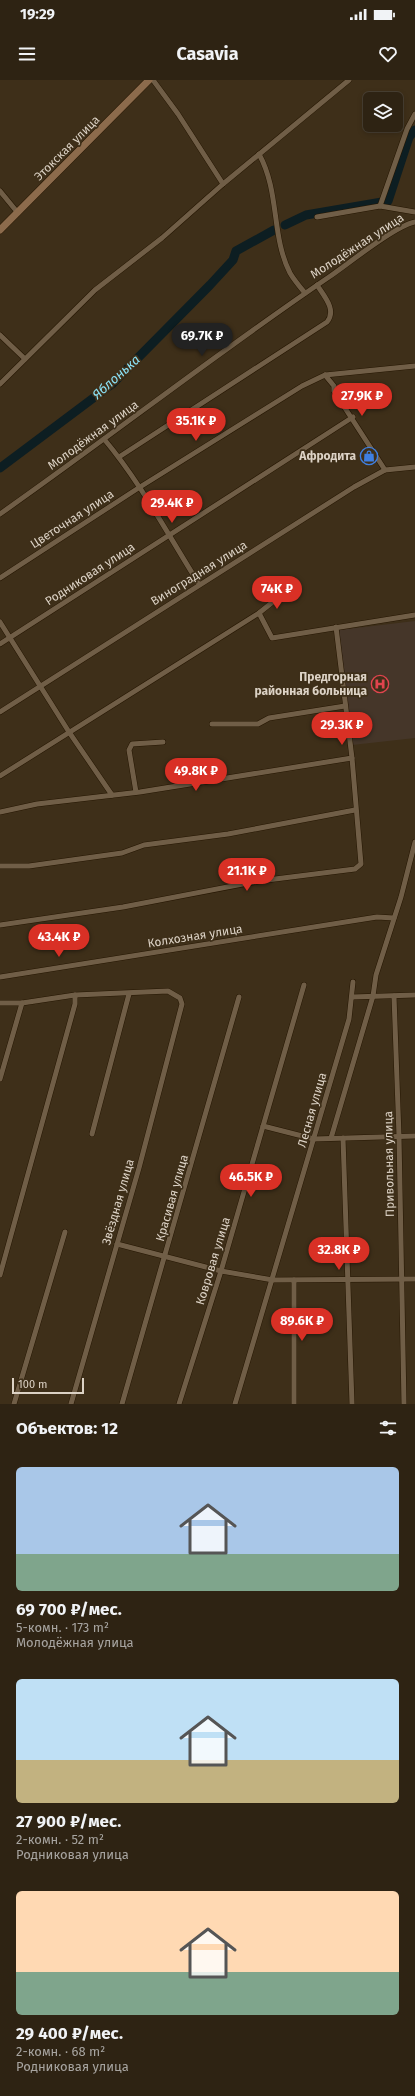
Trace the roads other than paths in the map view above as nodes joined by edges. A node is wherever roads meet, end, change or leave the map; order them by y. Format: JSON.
{"nodes":[{"id":1,"x":148,"y":80,"type":"edge"},
{"id":2,"x":153,"y":80,"type":"edge"},
{"id":3,"x":349,"y":80,"type":"edge"},
{"id":4,"x":415,"y":114,"type":"edge"},
{"id":5,"x":259,"y":154,"type":"junction"},
{"id":6,"x":222,"y":184,"type":"junction"},
{"id":7,"x":0,"y":191,"type":"edge"},
{"id":8,"x":380,"y":206,"type":"junction"},
{"id":9,"x":415,"y":212,"type":"edge"},
{"id":10,"x":18,"y":213,"type":"junction"},
{"id":11,"x":317,"y":217,"type":"dead end"},
{"id":12,"x":415,"y":222,"type":"edge"},
{"id":13,"x":0,"y":230,"type":"edge"},
{"id":14,"x":317,"y":285,"type":"junction"},
{"id":15,"x":305,"y":293,"type":"junction"},
{"id":16,"x":0,"y":336,"type":"edge"},
{"id":17,"x":25,"y":359,"type":"junction"},
{"id":18,"x":415,"y":366,"type":"edge"},
{"id":19,"x":325,"y":375,"type":"junction"},
{"id":20,"x":0,"y":384,"type":"edge"},
{"id":21,"x":353,"y":417,"type":"junction"},
{"id":22,"x":104,"y":439,"type":"junction"},
{"id":23,"x":119,"y":457,"type":"junction"},
{"id":24,"x":415,"y":467,"type":"edge"},
{"id":25,"x":385,"y":470,"type":"junction"},
{"id":26,"x":140,"y":487,"type":"junction"},
{"id":27,"x":0,"y":514,"type":"edge"},
{"id":28,"x":169,"y":536,"type":"junction"},
{"id":29,"x":0,"y":578,"type":"edge"},
{"id":30,"x":199,"y":584,"type":"junction"},
{"id":31,"x":284,"y":593,"type":"dead end"},
{"id":32,"x":259,"y":613,"type":"junction"},
{"id":33,"x":415,"y":615,"type":"edge"},
{"id":34,"x":0,"y":622,"type":"edge"},
{"id":35,"x":336,"y":627,"type":"junction"},
{"id":36,"x":10,"y":638,"type":"junction"},
{"id":37,"x":0,"y":644,"type":"edge"},
{"id":38,"x":40,"y":686,"type":"junction"},
{"id":39,"x":345,"y":706,"type":"junction"},
{"id":40,"x":0,"y":712,"type":"edge"},
{"id":41,"x":212,"y":724,"type":"dead end"},
{"id":42,"x":69,"y":732,"type":"junction"},
{"id":43,"x":163,"y":742,"type":"dead end"},
{"id":44,"x":352,"y":758,"type":"junction"},
{"id":45,"x":0,"y":776,"type":"edge"},
{"id":46,"x":136,"y":792,"type":"junction"},
{"id":47,"x":112,"y":795,"type":"junction"},
{"id":48,"x":356,"y":810,"type":"junction"},
{"id":49,"x":0,"y":812,"type":"edge"},
{"id":50,"x":415,"y":842,"type":"edge"},
{"id":51,"x":0,"y":866,"type":"edge"},
{"id":52,"x":394,"y":918,"type":"junction"},
{"id":53,"x":0,"y":925,"type":"edge"},
{"id":54,"x":0,"y":976,"type":"edge"},
{"id":55,"x":353,"y":982,"type":"dead end"},
{"id":56,"x":304,"y":985,"type":"dead end"},
{"id":57,"x":129,"y":994,"type":"junction"},
{"id":58,"x":75,"y":995,"type":"junction"},
{"id":59,"x":415,"y":995,"type":"edge"},
{"id":60,"x":373,"y":996,"type":"junction"},
{"id":61,"x":394,"y":996,"type":"junction"},
{"id":62,"x":239,"y":997,"type":"dead end"},
{"id":63,"x":352,"y":997,"type":"junction"},
{"id":64,"x":0,"y":1003,"type":"edge"},
{"id":65,"x":22,"y":1003,"type":"junction"},
{"id":66,"x":0,"y":1079,"type":"edge"},
{"id":67,"x":262,"y":1126,"type":"junction"},
{"id":68,"x":92,"y":1134,"type":"dead end"},
{"id":69,"x":399,"y":1136,"type":"junction"},
{"id":70,"x":415,"y":1136,"type":"edge"},
{"id":71,"x":331,"y":1138,"type":"junction"},
{"id":72,"x":343,"y":1138,"type":"junction"},
{"id":73,"x":314,"y":1139,"type":"junction"},
{"id":74,"x":65,"y":1232,"type":"dead end"},
{"id":75,"x":117,"y":1244,"type":"junction"},
{"id":76,"x":166,"y":1256,"type":"junction"},
{"id":77,"x":221,"y":1271,"type":"junction"},
{"id":78,"x":0,"y":1275,"type":"edge"},
{"id":79,"x":415,"y":1279,"type":"edge"},
{"id":80,"x":273,"y":1280,"type":"junction"},
{"id":81,"x":294,"y":1280,"type":"junction"},
{"id":82,"x":348,"y":1280,"type":"junction"},
{"id":83,"x":402,"y":1280,"type":"junction"},
{"id":84,"x":14,"y":1404,"type":"edge"},
{"id":85,"x":71,"y":1404,"type":"edge"},
{"id":86,"x":122,"y":1404,"type":"edge"},
{"id":87,"x":179,"y":1404,"type":"edge"},
{"id":88,"x":235,"y":1404,"type":"edge"},
{"id":89,"x":294,"y":1404,"type":"edge"},
{"id":90,"x":352,"y":1404,"type":"edge"},
{"id":91,"x":404,"y":1404,"type":"edge"}],
"edges":[{"from":1,"to":10,"type":"main road","name":"Этокская улица"},
{"from":2,"to":6,"type":"street"},
{"from":3,"to":5,"type":"street"},
{"from":4,"to":8,"type":"street","name":"Молодёжная улица"},
{"from":5,"to":6,"type":"street"},
{"from":5,"to":15,"type":"street"},
{"from":6,"to":17,"type":"street"},
{"from":7,"to":10,"type":"street"},
{"from":8,"to":9,"type":"street","name":"Молодёжная улица"},
{"from":8,"to":11,"type":"street","name":"Молодёжная улица"},
{"from":10,"to":13,"type":"main road","name":"Этокская улица"},
{"from":12,"to":14,"type":"street","name":"Молодёжная улица"},
{"from":14,"to":15,"type":"street","name":"Молодёжная улица"},
{"from":14,"to":23,"type":"street"},
{"from":15,"to":22,"type":"street","name":"Молодёжная улица"},
{"from":16,"to":17,"type":"street"},
{"from":17,"to":20,"type":"street"},
{"from":18,"to":19,"type":"street","name":"Цветочная улица"},
{"from":19,"to":21,"type":"street"},
{"from":19,"to":26,"type":"street","name":"Цветочная улица"},
{"from":21,"to":25,"type":"street"},
{"from":21,"to":28,"type":"street","name":"Родниковая улица"},
{"from":22,"to":23,"type":"street"},
{"from":22,"to":27,"type":"street","name":"Молодёжная улица"},
{"from":23,"to":26,"type":"street"},
{"from":24,"to":25,"type":"street","name":"Виноградная улица"},
{"from":25,"to":30,"type":"street","name":"Виноградная улица"},
{"from":26,"to":28,"type":"street"},
{"from":26,"to":29,"type":"street","name":"Цветочная улица"},
{"from":28,"to":30,"type":"street"},
{"from":28,"to":36,"type":"street","name":"Родниковая улица"},
{"from":30,"to":38,"type":"street","name":"Виноградная улица"},
{"from":31,"to":32,"type":"street"},
{"from":32,"to":35,"type":"street"},
{"from":32,"to":42,"type":"street"},
{"from":33,"to":35,"type":"street"},
{"from":34,"to":36,"type":"street"},
{"from":35,"to":39,"type":"street"},
{"from":36,"to":37,"type":"street","name":"Родниковая улица"},
{"from":36,"to":38,"type":"street"},
{"from":38,"to":40,"type":"street","name":"Виноградная улица"},
{"from":38,"to":42,"type":"street"},
{"from":39,"to":41,"type":"street"},
{"from":39,"to":44,"type":"street"},
{"from":42,"to":45,"type":"street"},
{"from":42,"to":47,"type":"street"},
{"from":43,"to":46,"type":"street"},
{"from":44,"to":46,"type":"street"},
{"from":44,"to":48,"type":"street"},
{"from":46,"to":47,"type":"street"},
{"from":47,"to":49,"type":"street"},
{"from":48,"to":51,"type":"street"},
{"from":48,"to":53,"type":"street"},
{"from":50,"to":52,"type":"street"},
{"from":52,"to":54,"type":"street","name":"Колхозная улица"},
{"from":52,"to":60,"type":"street"},
{"from":55,"to":63,"type":"street","name":"Лесная улица"},
{"from":56,"to":67,"type":"street","name":"Ковровая улица"},
{"from":57,"to":58,"type":"street"},
{"from":57,"to":68,"type":"street"},
{"from":57,"to":75,"type":"street","name":"Звёздная улица"},
{"from":58,"to":65,"type":"street"},
{"from":58,"to":78,"type":"street"},
{"from":59,"to":61,"type":"street"},
{"from":60,"to":61,"type":"street"},
{"from":60,"to":63,"type":"street"},
{"from":60,"to":71,"type":"street"},
{"from":61,"to":69,"type":"street","name":"Привольная улица"},
{"from":62,"to":76,"type":"street","name":"Красивая улица"},
{"from":63,"to":73,"type":"street","name":"Лесная улица"},
{"from":64,"to":65,"type":"street"},
{"from":65,"to":66,"type":"street"},
{"from":67,"to":73,"type":"street"},
{"from":67,"to":77,"type":"street","name":"Ковровая улица"},
{"from":69,"to":70,"type":"street"},
{"from":69,"to":72,"type":"street"},
{"from":69,"to":83,"type":"street","name":"Привольная улица"},
{"from":71,"to":72,"type":"street"},
{"from":71,"to":73,"type":"street"},
{"from":72,"to":82,"type":"street"},
{"from":73,"to":80,"type":"street","name":"Лесная улица"},
{"from":74,"to":84,"type":"street"},
{"from":75,"to":76,"type":"street"},
{"from":75,"to":85,"type":"street","name":"Звёздная улица"},
{"from":76,"to":77,"type":"street"},
{"from":76,"to":86,"type":"street","name":"Красивая улица"},
{"from":77,"to":80,"type":"street"},
{"from":77,"to":87,"type":"street","name":"Ковровая улица"},
{"from":79,"to":83,"type":"street"},
{"from":80,"to":81,"type":"street"},
{"from":80,"to":88,"type":"street","name":"Лесная улица"},
{"from":81,"to":82,"type":"street"},
{"from":81,"to":89,"type":"street"},
{"from":82,"to":83,"type":"street"},
{"from":82,"to":90,"type":"street"},
{"from":83,"to":91,"type":"street","name":"Привольная улица"}]}
